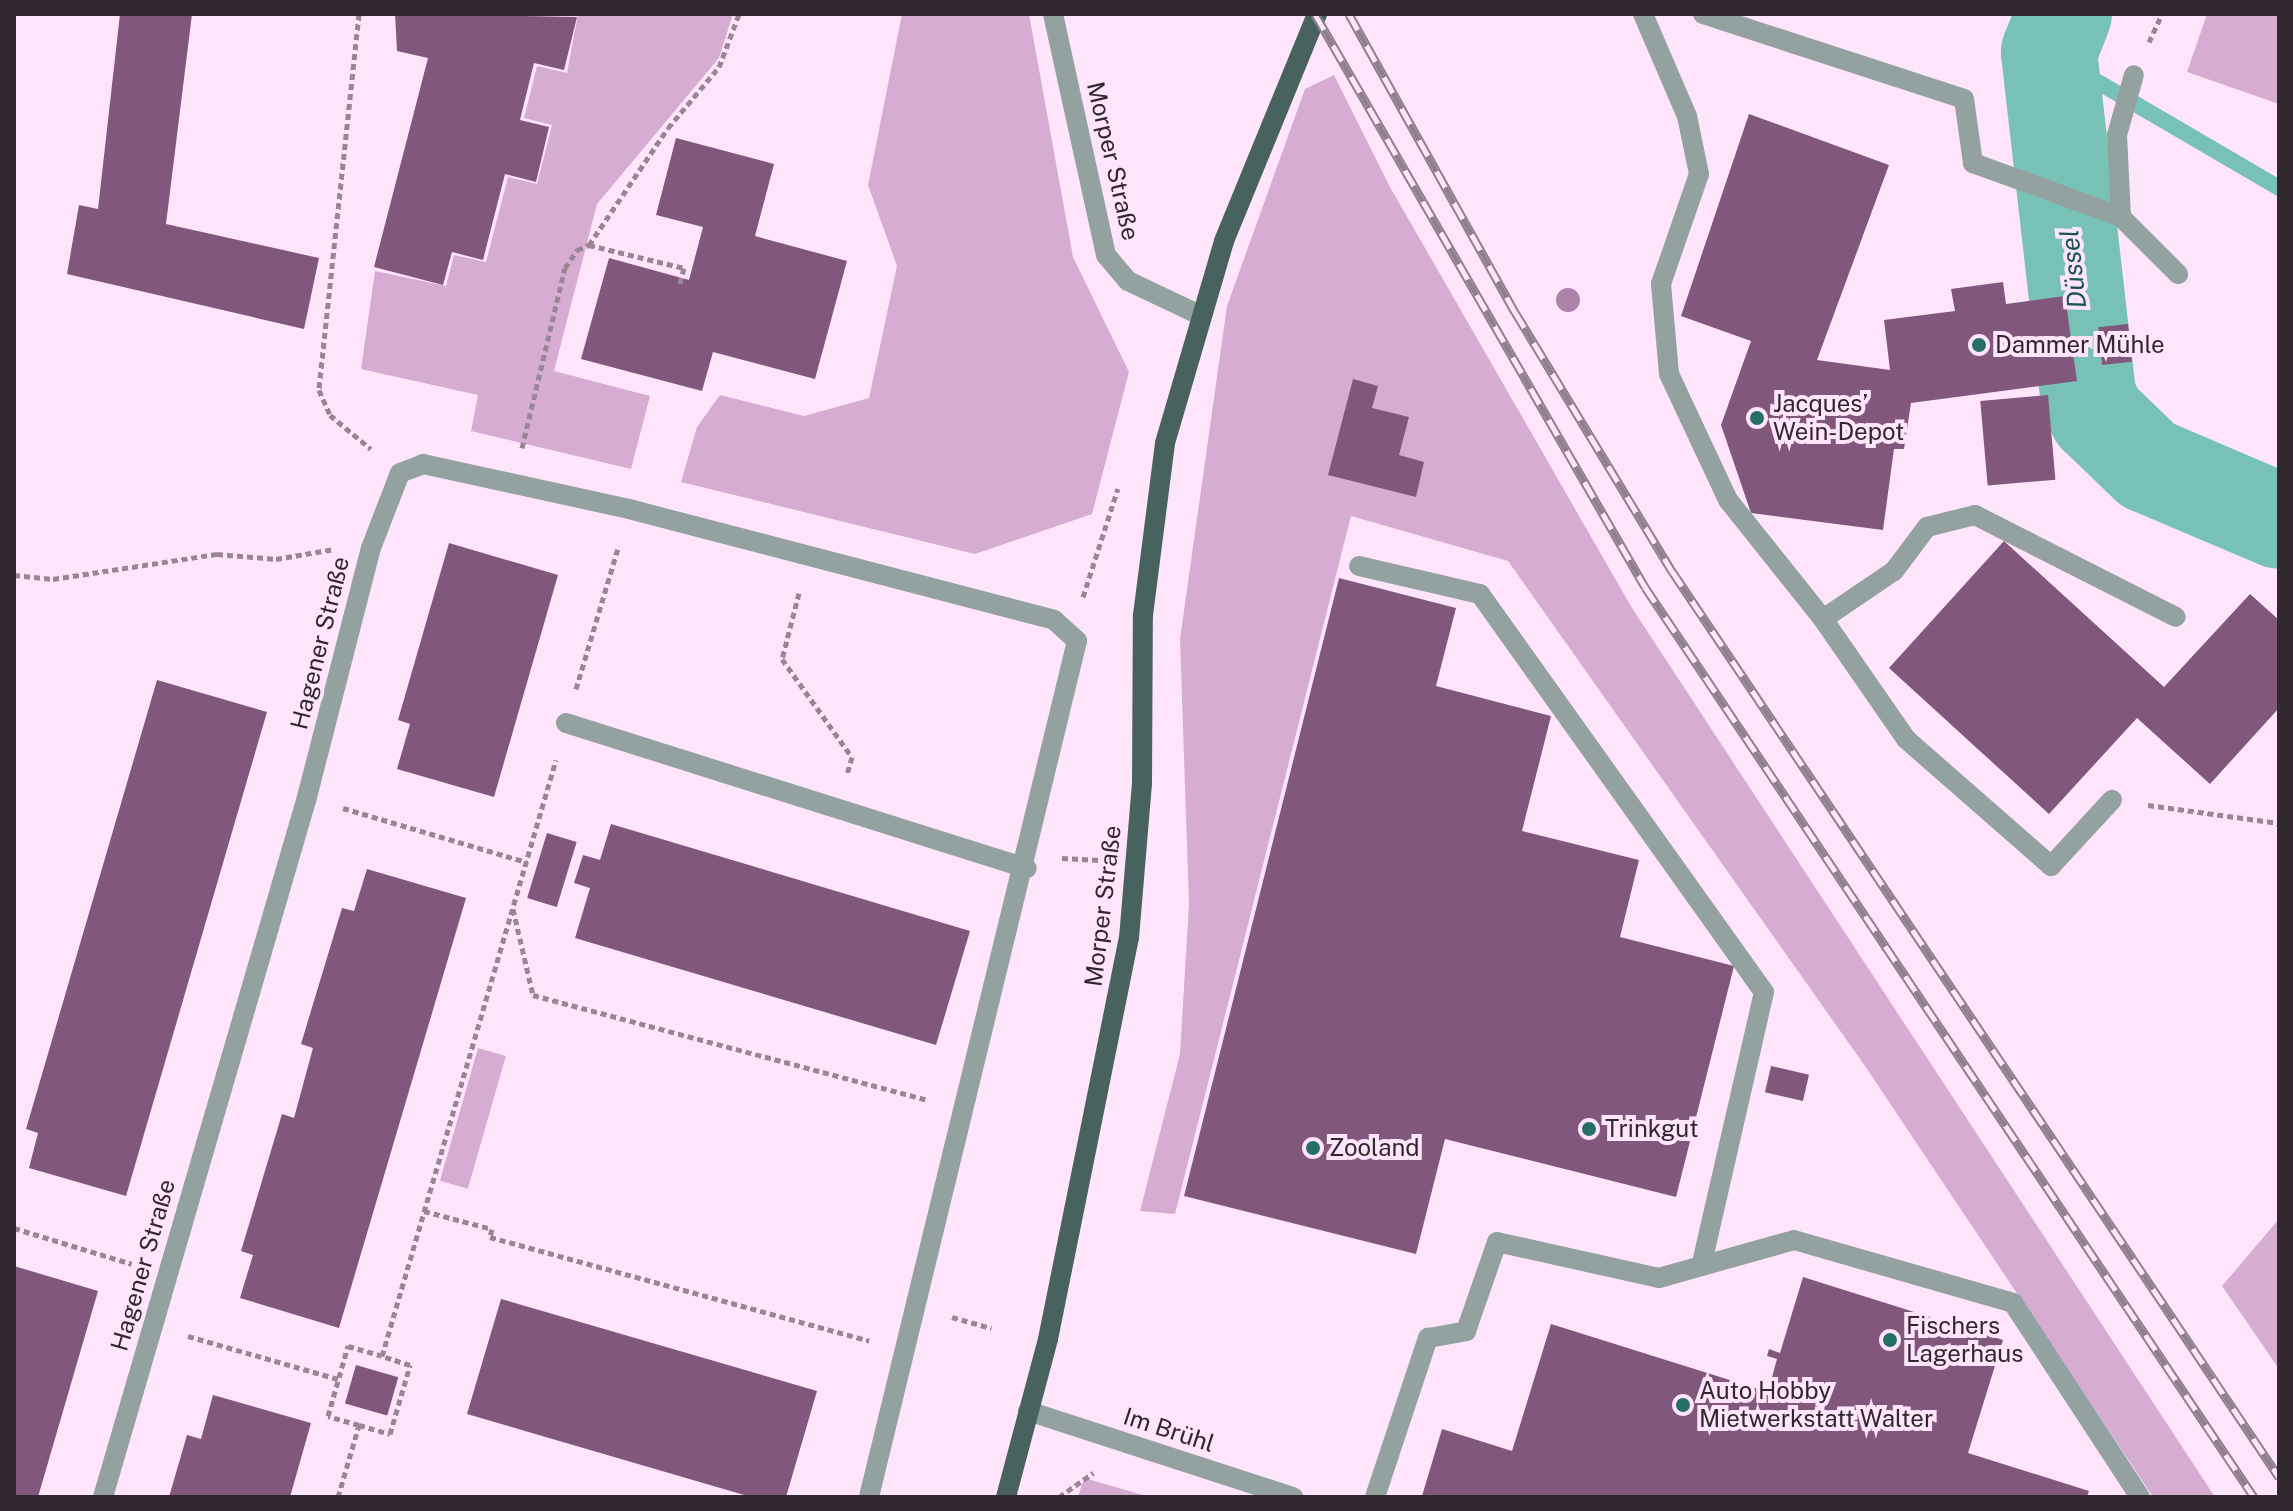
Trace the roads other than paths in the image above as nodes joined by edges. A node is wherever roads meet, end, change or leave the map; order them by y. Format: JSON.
{"nodes":[{"id":1,"x":1053,"y":14,"type":"edge"},
{"id":2,"x":1317,"y":14,"type":"edge"},
{"id":3,"x":1643,"y":14,"type":"edge"},
{"id":4,"x":1703,"y":14,"type":"edge"},
{"id":5,"x":2134,"y":75,"type":"dead end"},
{"id":6,"x":2121,"y":217,"type":"junction"},
{"id":7,"x":2178,"y":274,"type":"dead end"},
{"id":8,"x":1200,"y":315,"type":"junction"},
{"id":9,"x":1359,"y":566,"type":"dead end"},
{"id":10,"x":2176,"y":617,"type":"dead end"},
{"id":11,"x":1823,"y":619,"type":"junction"},
{"id":12,"x":566,"y":723,"type":"road end"},
{"id":13,"x":2112,"y":800,"type":"road end"},
{"id":14,"x":1029,"y":862,"type":"junction"},
{"id":15,"x":1701,"y":1266,"type":"junction"},
{"id":16,"x":1028,"y":1411,"type":"junction"},
{"id":17,"x":103,"y":1497,"type":"edge"},
{"id":18,"x":869,"y":1497,"type":"edge"},
{"id":19,"x":1006,"y":1497,"type":"edge"},
{"id":20,"x":1293,"y":1497,"type":"edge"},
{"id":21,"x":1375,"y":1497,"type":"edge"},
{"id":22,"x":2140,"y":1497,"type":"edge"}],
"edges":[{"from":1,"to":8,"type":"street","name":"Morper Straße"},
{"from":2,"to":8,"type":"main road","name":"Morper Straße"},
{"from":3,"to":11,"type":"street"},
{"from":4,"to":6,"type":"street"},
{"from":5,"to":6,"type":"street"},
{"from":6,"to":7,"type":"street"},
{"from":8,"to":16,"type":"main road","name":"Morper Straße"},
{"from":9,"to":15,"type":"street"},
{"from":10,"to":11,"type":"street"},
{"from":11,"to":13,"type":"street"},
{"from":12,"to":14,"type":"street"},
{"from":14,"to":17,"type":"street","name":"Hagener Straße"},
{"from":14,"to":18,"type":"street"},
{"from":15,"to":21,"type":"street"},
{"from":15,"to":22,"type":"street"},
{"from":16,"to":19,"type":"main road","name":"Morper Straße"},
{"from":16,"to":20,"type":"street","name":"Im Brühl"}]}
